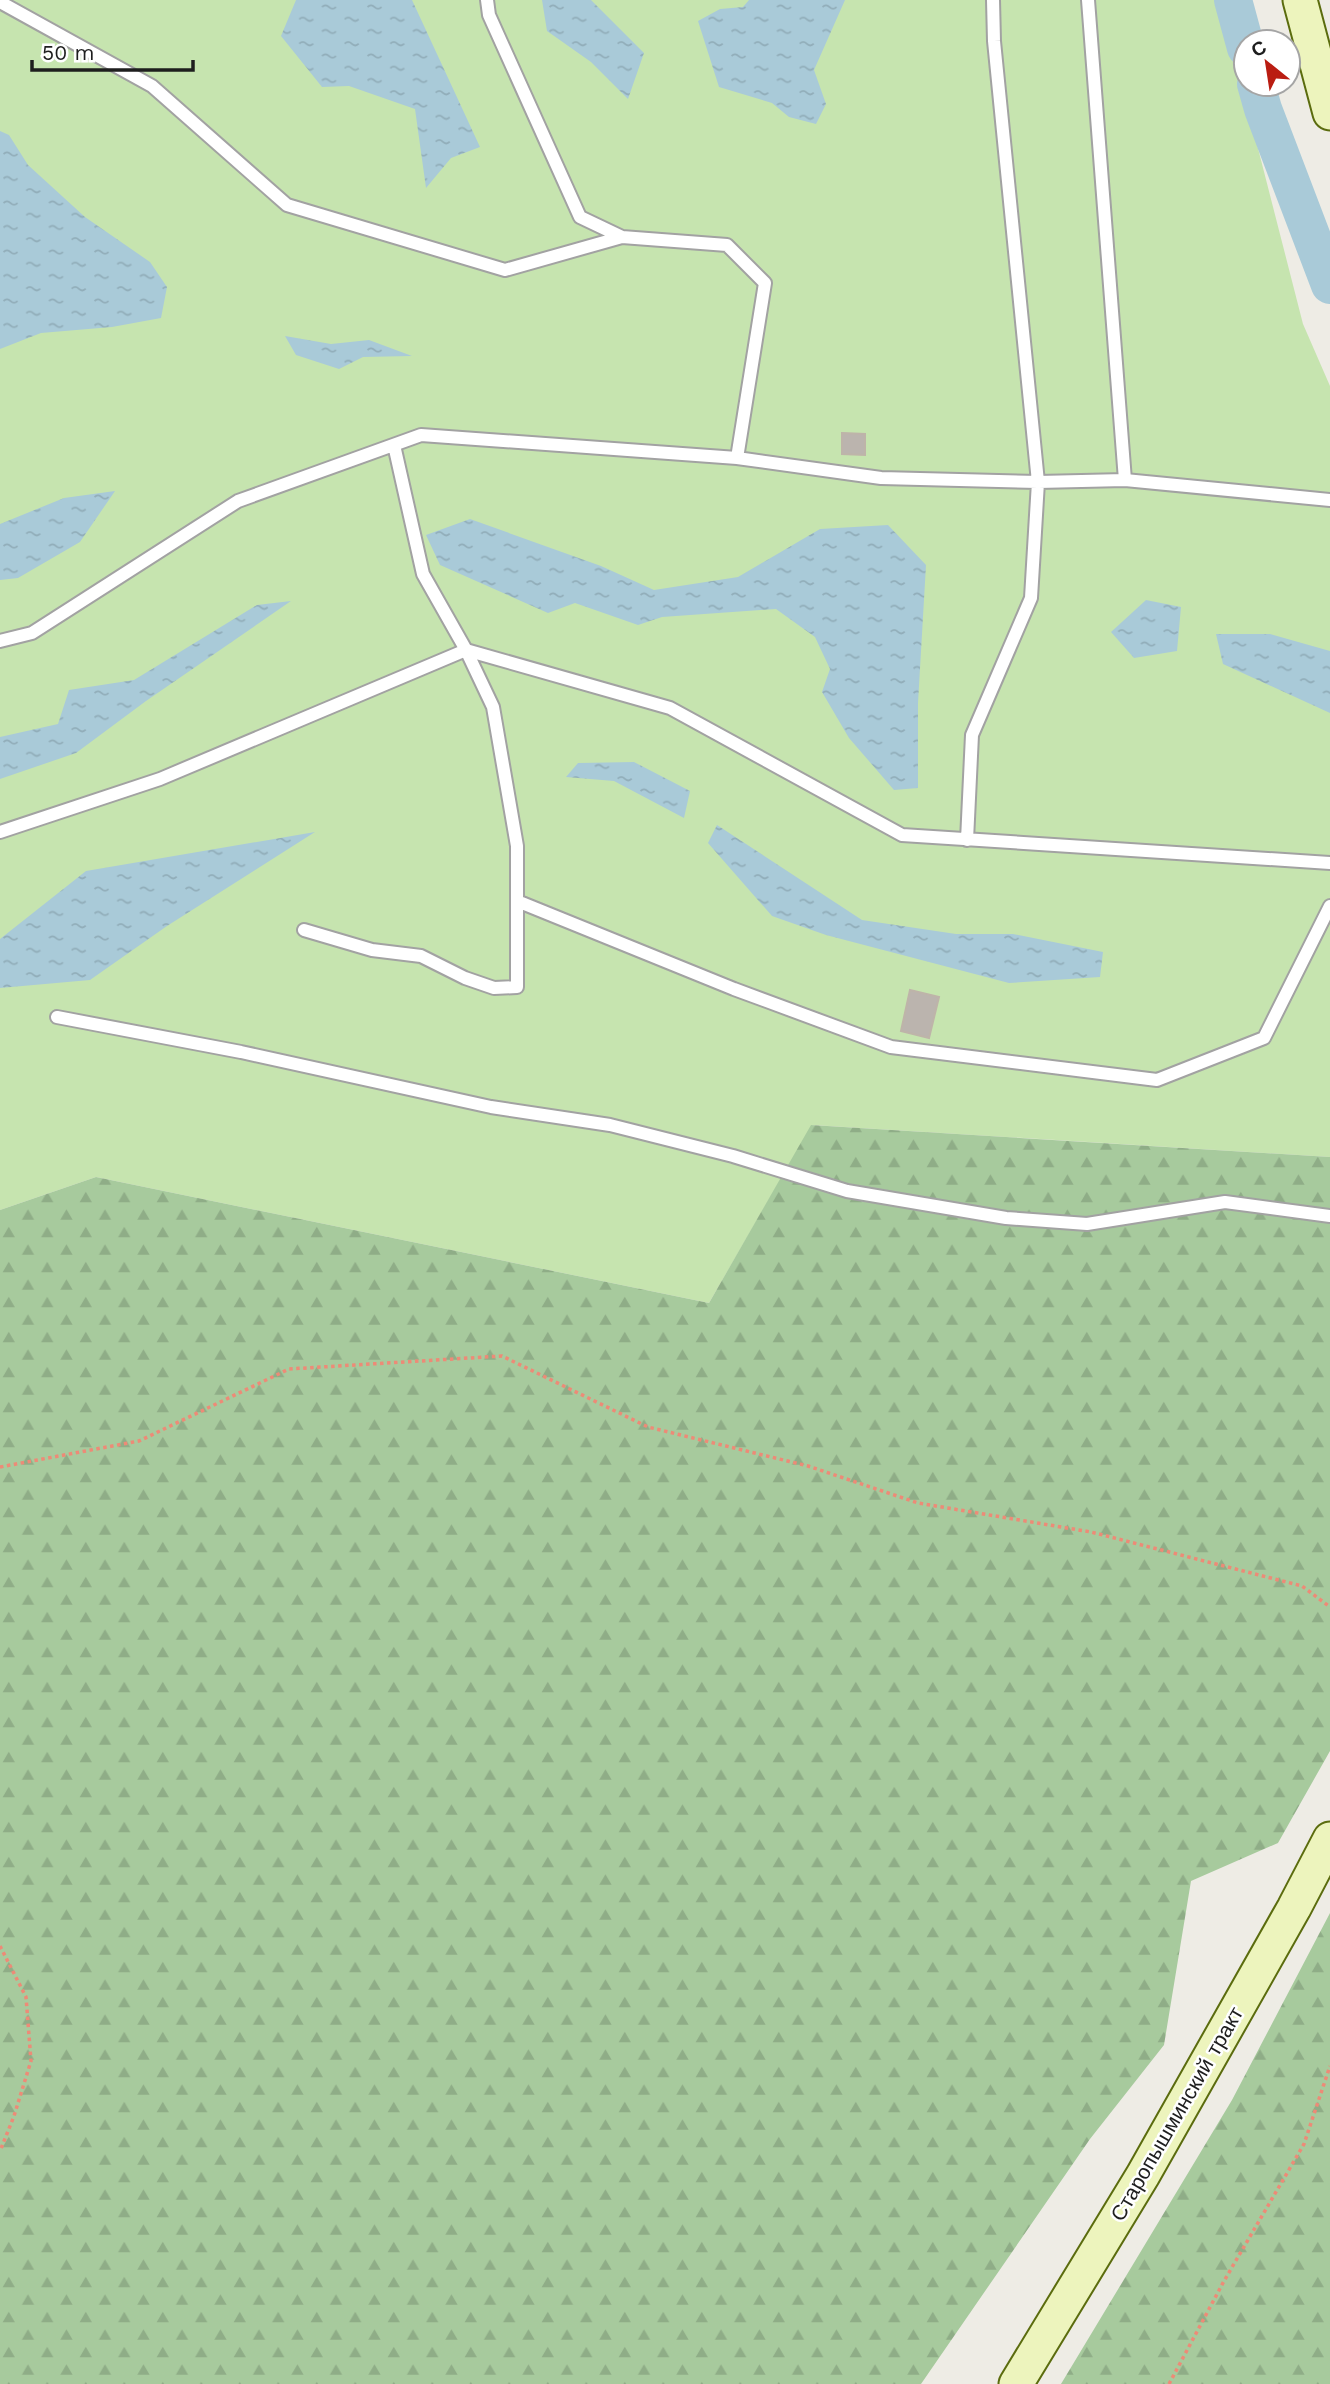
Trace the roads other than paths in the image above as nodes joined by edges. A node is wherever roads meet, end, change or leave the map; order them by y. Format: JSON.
{"nodes":[{"id":1,"x":487,"y":0,"type":"edge"},
{"id":2,"x":993,"y":0,"type":"edge"},
{"id":3,"x":1088,"y":0,"type":"edge"},
{"id":4,"x":1300,"y":0,"type":"edge"},
{"id":5,"x":0,"y":2,"type":"edge"},
{"id":6,"x":1330,"y":113,"type":"edge"},
{"id":7,"x":622,"y":237,"type":"junction"},
{"id":8,"x":394,"y":445,"type":"junction"},
{"id":9,"x":737,"y":458,"type":"junction"},
{"id":10,"x":1125,"y":480,"type":"junction"},
{"id":11,"x":1038,"y":482,"type":"junction"},
{"id":12,"x":1330,"y":500,"type":"edge"},
{"id":13,"x":0,"y":641,"type":"edge"},
{"id":14,"x":466,"y":650,"type":"junction"},
{"id":15,"x":0,"y":832,"type":"edge"},
{"id":16,"x":967,"y":840,"type":"junction"},
{"id":17,"x":1330,"y":863,"type":"edge"},
{"id":18,"x":517,"y":901,"type":"junction"},
{"id":19,"x":1330,"y":906,"type":"edge"},
{"id":20,"x":304,"y":930,"type":"dead end"},
{"id":21,"x":57,"y":1017,"type":"dead end"},
{"id":22,"x":1330,"y":1216,"type":"edge"},
{"id":23,"x":1330,"y":1839,"type":"edge"},
{"id":24,"x":1016,"y":2384,"type":"edge"}],
"edges":[{"from":1,"to":7,"type":"lane"},
{"from":2,"to":11,"type":"lane"},
{"from":3,"to":10,"type":"lane"},
{"from":4,"to":6,"type":"street"},
{"from":5,"to":7,"type":"lane"},
{"from":7,"to":9,"type":"lane"},
{"from":8,"to":9,"type":"lane"},
{"from":8,"to":13,"type":"lane"},
{"from":8,"to":14,"type":"lane"},
{"from":9,"to":11,"type":"lane"},
{"from":10,"to":11,"type":"lane"},
{"from":10,"to":12,"type":"lane"},
{"from":11,"to":16,"type":"lane"},
{"from":14,"to":15,"type":"lane"},
{"from":14,"to":16,"type":"lane"},
{"from":14,"to":18,"type":"lane"},
{"from":16,"to":17,"type":"lane"},
{"from":18,"to":19,"type":"lane"},
{"from":18,"to":20,"type":"lane"},
{"from":21,"to":22,"type":"lane"},
{"from":23,"to":24,"type":"street","name":"Старопышминский тракт"}]}
